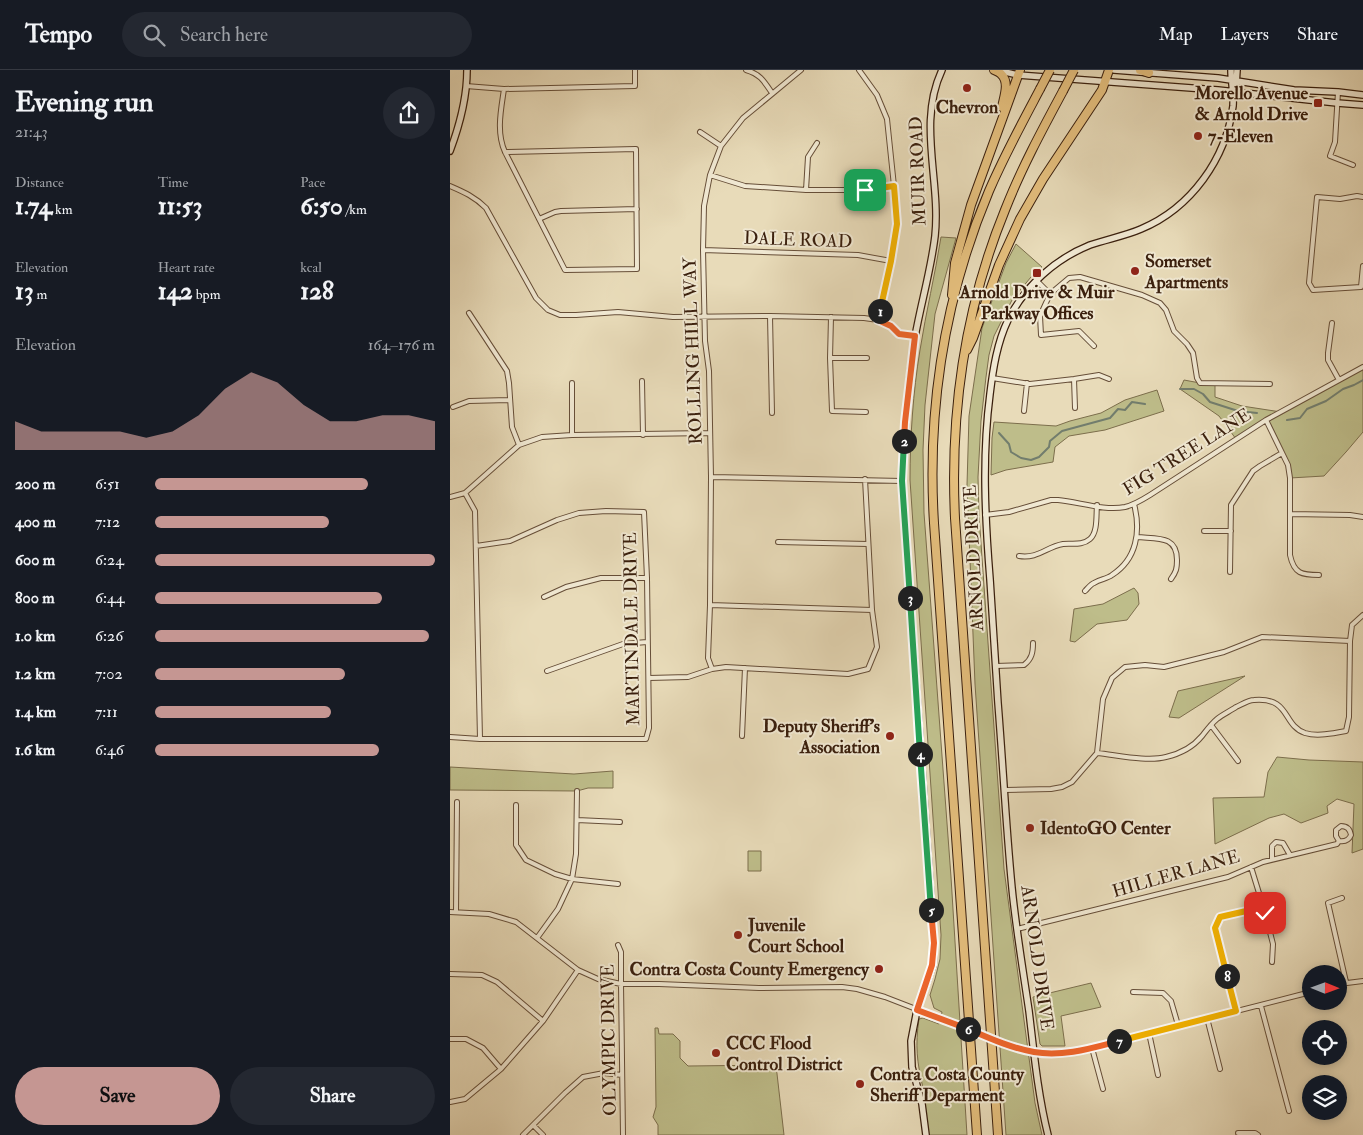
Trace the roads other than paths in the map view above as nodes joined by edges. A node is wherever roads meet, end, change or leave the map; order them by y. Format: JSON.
{"nodes":[{"id":1,"x":467,"y":70,"type":"edge"},
{"id":2,"x":635,"y":70,"type":"edge"},
{"id":3,"x":746,"y":70,"type":"edge"},
{"id":4,"x":802,"y":70,"type":"edge"},
{"id":5,"x":859,"y":70,"type":"edge"},
{"id":6,"x":942,"y":70,"type":"edge"},
{"id":7,"x":994,"y":70,"type":"edge"},
{"id":8,"x":1050,"y":70,"type":"edge"},
{"id":9,"x":1074,"y":70,"type":"edge"},
{"id":10,"x":1109,"y":70,"type":"edge"},
{"id":11,"x":1114,"y":70,"type":"edge"},
{"id":12,"x":1140,"y":70,"type":"edge"},
{"id":13,"x":1231,"y":70,"type":"edge"},
{"id":14,"x":1237,"y":70,"type":"edge"},
{"id":15,"x":1019,"y":72,"type":"edge"},
{"id":16,"x":1149,"y":73,"type":"junction"},
{"id":17,"x":1105,"y":81,"type":"junction"},
{"id":18,"x":1234,"y":81,"type":"junction"},
{"id":19,"x":466,"y":86,"type":"junction"},
{"id":20,"x":504,"y":89,"type":"junction"},
{"id":21,"x":1234,"y":92,"type":"junction"},
{"id":22,"x":1338,"y":92,"type":"junction"},
{"id":23,"x":772,"y":93,"type":"junction"},
{"id":24,"x":1363,"y":95,"type":"edge"},
{"id":25,"x":1337,"y":103,"type":"junction"},
{"id":26,"x":1363,"y":105,"type":"edge"},
{"id":27,"x":1001,"y":121,"type":"junction"},
{"id":28,"x":700,"y":132,"type":"dead end"},
{"id":29,"x":817,"y":143,"type":"dead end"},
{"id":30,"x":721,"y":146,"type":"junction"},
{"id":31,"x":450,"y":151,"type":"edge"},
{"id":32,"x":505,"y":152,"type":"junction"},
{"id":33,"x":1353,"y":165,"type":"dead end"},
{"id":34,"x":710,"y":175,"type":"junction"},
{"id":35,"x":450,"y":186,"type":"edge"},
{"id":36,"x":894,"y":186,"type":"junction"},
{"id":37,"x":806,"y":190,"type":"junction"},
{"id":38,"x":1363,"y":197,"type":"edge"},
{"id":39,"x":637,"y":209,"type":"junction"},
{"id":40,"x":539,"y":219,"type":"junction"},
{"id":41,"x":703,"y":250,"type":"junction"},
{"id":42,"x":891,"y":261,"type":"junction"},
{"id":43,"x":1363,"y":266,"type":"edge"},
{"id":44,"x":1036,"y":280,"type":"junction"},
{"id":45,"x":1050,"y":294,"type":"junction"},
{"id":46,"x":952,"y":307,"type":"junction"},
{"id":47,"x":469,"y":313,"type":"dead end"},
{"id":48,"x":770,"y":316,"type":"junction"},
{"id":49,"x":705,"y":317,"type":"junction"},
{"id":50,"x":831,"y":317,"type":"junction"},
{"id":51,"x":878,"y":320,"type":"junction"},
{"id":52,"x":1332,"y":323,"type":"dead end"},
{"id":53,"x":915,"y":336,"type":"junction"},
{"id":54,"x":1094,"y":346,"type":"dead end"},
{"id":55,"x":830,"y":358,"type":"junction"},
{"id":56,"x":867,"y":358,"type":"dead end"},
{"id":57,"x":963,"y":359,"type":"junction"},
{"id":58,"x":1363,"y":367,"type":"edge"},
{"id":59,"x":992,"y":378,"type":"junction"},
{"id":60,"x":1109,"y":379,"type":"dead end"},
{"id":61,"x":1074,"y":380,"type":"junction"},
{"id":62,"x":1339,"y":380,"type":"junction"},
{"id":63,"x":642,"y":381,"type":"dead end"},
{"id":64,"x":572,"y":383,"type":"dead end"},
{"id":65,"x":1027,"y":383,"type":"junction"},
{"id":66,"x":1270,"y":384,"type":"dead end"},
{"id":67,"x":509,"y":400,"type":"junction"},
{"id":68,"x":453,"y":408,"type":"dead end"},
{"id":69,"x":1076,"y":408,"type":"dead end"},
{"id":70,"x":1024,"y":411,"type":"dead end"},
{"id":71,"x":866,"y":412,"type":"dead end"},
{"id":72,"x":772,"y":413,"type":"dead end"},
{"id":73,"x":1266,"y":420,"type":"junction"},
{"id":74,"x":710,"y":433,"type":"junction"},
{"id":75,"x":572,"y":435,"type":"junction"},
{"id":76,"x":643,"y":435,"type":"junction"},
{"id":77,"x":519,"y":445,"type":"junction"},
{"id":78,"x":1282,"y":453,"type":"junction"},
{"id":79,"x":711,"y":476,"type":"junction"},
{"id":80,"x":865,"y":479,"type":"junction"},
{"id":81,"x":902,"y":481,"type":"junction"},
{"id":82,"x":465,"y":493,"type":"junction"},
{"id":83,"x":450,"y":497,"type":"edge"},
{"id":84,"x":1134,"y":504,"type":"junction"},
{"id":85,"x":1097,"y":505,"type":"junction"},
{"id":86,"x":1291,"y":514,"type":"junction"},
{"id":87,"x":985,"y":515,"type":"junction"},
{"id":88,"x":1363,"y":517,"type":"edge"},
{"id":89,"x":1204,"y":531,"type":"dead end"},
{"id":90,"x":1231,"y":531,"type":"junction"},
{"id":91,"x":1137,"y":537,"type":"junction"},
{"id":92,"x":778,"y":542,"type":"dead end"},
{"id":93,"x":868,"y":544,"type":"junction"},
{"id":94,"x":476,"y":546,"type":"junction"},
{"id":95,"x":1019,"y":556,"type":"dead end"},
{"id":96,"x":1230,"y":572,"type":"dead end"},
{"id":97,"x":1319,"y":575,"type":"dead end"},
{"id":98,"x":647,"y":578,"type":"junction"},
{"id":99,"x":1171,"y":579,"type":"dead end"},
{"id":100,"x":1085,"y":591,"type":"dead end"},
{"id":101,"x":544,"y":597,"type":"dead end"},
{"id":102,"x":710,"y":605,"type":"junction"},
{"id":103,"x":872,"y":610,"type":"junction"},
{"id":104,"x":1363,"y":615,"type":"edge"},
{"id":105,"x":1350,"y":640,"type":"junction"},
{"id":106,"x":647,"y":642,"type":"junction"},
{"id":107,"x":1034,"y":643,"type":"dead end"},
{"id":108,"x":996,"y":666,"type":"junction"},
{"id":109,"x":745,"y":668,"type":"junction"},
{"id":110,"x":712,"y":669,"type":"junction"},
{"id":111,"x":547,"y":671,"type":"dead end"},
{"id":112,"x":648,"y":678,"type":"junction"},
{"id":113,"x":1211,"y":725,"type":"junction"},
{"id":114,"x":742,"y":736,"type":"dead end"},
{"id":115,"x":450,"y":737,"type":"edge"},
{"id":116,"x":480,"y":739,"type":"junction"},
{"id":117,"x":1098,"y":753,"type":"junction"},
{"id":118,"x":1238,"y":761,"type":"dead end"},
{"id":119,"x":1005,"y":790,"type":"junction"},
{"id":120,"x":577,"y":791,"type":"dead end"},
{"id":121,"x":457,"y":802,"type":"dead end"},
{"id":122,"x":516,"y":805,"type":"dead end"},
{"id":123,"x":577,"y":820,"type":"junction"},
{"id":124,"x":620,"y":822,"type":"dead end"},
{"id":125,"x":1339,"y":840,"type":"junction"},
{"id":126,"x":1290,"y":855,"type":"junction"},
{"id":127,"x":1272,"y":859,"type":"junction"},
{"id":128,"x":1252,"y":866,"type":"junction"},
{"id":129,"x":572,"y":879,"type":"junction"},
{"id":130,"x":618,"y":884,"type":"dead end"},
{"id":131,"x":1342,"y":898,"type":"dead end"},
{"id":132,"x":1259,"y":911,"type":"junction"},
{"id":133,"x":450,"y":912,"type":"edge"},
{"id":134,"x":456,"y":912,"type":"junction"},
{"id":135,"x":1017,"y":929,"type":"junction"},
{"id":136,"x":537,"y":938,"type":"junction"},
{"id":137,"x":618,"y":945,"type":"dead end"},
{"id":138,"x":1272,"y":962,"type":"dead end"},
{"id":139,"x":1342,"y":965,"type":"edge"},
{"id":140,"x":578,"y":970,"type":"junction"},
{"id":141,"x":450,"y":974,"type":"edge"},
{"id":142,"x":1363,"y":981,"type":"edge"},
{"id":143,"x":1348,"y":982,"type":"edge"},
{"id":144,"x":621,"y":984,"type":"junction"},
{"id":145,"x":1133,"y":992,"type":"dead end"},
{"id":146,"x":1302,"y":994,"type":"edge"},
{"id":147,"x":1260,"y":1006,"type":"junction"},
{"id":148,"x":917,"y":1010,"type":"junction"},
{"id":149,"x":1236,"y":1011,"type":"junction"},
{"id":150,"x":1208,"y":1018,"type":"junction"},
{"id":151,"x":543,"y":1021,"type":"junction"},
{"id":152,"x":1178,"y":1025,"type":"junction"},
{"id":153,"x":1148,"y":1033,"type":"junction"},
{"id":154,"x":450,"y":1039,"type":"edge"},
{"id":155,"x":1092,"y":1048,"type":"junction"},
{"id":156,"x":1034,"y":1052,"type":"junction"},
{"id":157,"x":501,"y":1069,"type":"junction"},
{"id":158,"x":1220,"y":1069,"type":"dead end"},
{"id":159,"x":622,"y":1075,"type":"junction"},
{"id":160,"x":1158,"y":1075,"type":"dead end"},
{"id":161,"x":1103,"y":1089,"type":"dead end"},
{"id":162,"x":450,"y":1102,"type":"edge"},
{"id":163,"x":1289,"y":1110,"type":"dead end"},
{"id":164,"x":533,"y":1125,"type":"junction"},
{"id":165,"x":1238,"y":1133,"type":"dead end"},
{"id":166,"x":522,"y":1135,"type":"edge"},
{"id":167,"x":543,"y":1135,"type":"edge"},
{"id":168,"x":623,"y":1135,"type":"edge"},
{"id":169,"x":926,"y":1135,"type":"edge"},
{"id":170,"x":977,"y":1135,"type":"edge"},
{"id":171,"x":998,"y":1135,"type":"edge"},
{"id":172,"x":1048,"y":1135,"type":"edge"},
{"id":173,"x":1258,"y":1135,"type":"edge"}],
"edges":[{"from":1,"to":19,"type":"street"},
{"from":2,"to":20,"type":"street"},
{"from":3,"to":23,"type":"street"},
{"from":4,"to":23,"type":"street","name":"ROLLING HILL WAY"},
{"from":5,"to":36,"type":"street"},
{"from":6,"to":53,"type":"street","name":"MUIR ROAD"},
{"from":7,"to":15,"type":"street"},
{"from":7,"to":27,"type":"highway"},
{"from":8,"to":46,"type":"highway","bridge":true},
{"from":9,"to":57,"type":"highway","bridge":true},
{"from":10,"to":17,"type":"highway"},
{"from":11,"to":16,"type":"street"},
{"from":12,"to":16,"type":"highway"},
{"from":13,"to":18,"type":"street","name":"ARNOLD DRIVE"},
{"from":14,"to":18,"type":"street","name":"ARNOLD DRIVE"},
{"from":15,"to":17,"type":"street"},
{"from":15,"to":27,"type":"highway"},
{"from":16,"to":18,"type":"street"},
{"from":17,"to":21,"type":"street"},
{"from":17,"to":57,"type":"highway"},
{"from":18,"to":21,"type":"street","name":"ARNOLD DRIVE"},
{"from":18,"to":22,"type":"street"},
{"from":19,"to":20,"type":"street"},
{"from":19,"to":31,"type":"street"},
{"from":20,"to":32,"type":"street"},
{"from":21,"to":25,"type":"street"},
{"from":21,"to":44,"type":"street","name":"ARNOLD DRIVE"},
{"from":22,"to":24,"type":"street"},
{"from":22,"to":25,"type":"street"},
{"from":23,"to":30,"type":"street","name":"ROLLING HILL WAY"},
{"from":25,"to":26,"type":"street"},
{"from":25,"to":33,"type":"street"},
{"from":27,"to":46,"type":"highway"},
{"from":28,"to":30,"type":"street"},
{"from":29,"to":37,"type":"street"},
{"from":30,"to":34,"type":"street","name":"ROLLING HILL WAY"},
{"from":32,"to":39,"type":"street"},
{"from":32,"to":40,"type":"street"},
{"from":34,"to":37,"type":"street"},
{"from":34,"to":41,"type":"street","name":"ROLLING HILL WAY"},
{"from":35,"to":49,"type":"street"},
{"from":36,"to":37,"type":"street"},
{"from":36,"to":42,"type":"street"},
{"from":38,"to":43,"type":"street"},
{"from":39,"to":40,"type":"street"},
{"from":39,"to":40,"type":"street"},
{"from":41,"to":42,"type":"street","name":"DALE ROAD"},
{"from":41,"to":49,"type":"street","name":"ROLLING HILL WAY"},
{"from":42,"to":51,"type":"street"},
{"from":44,"to":45,"type":"street"},
{"from":44,"to":59,"type":"street","name":"ARNOLD DRIVE"},
{"from":45,"to":54,"type":"street"},
{"from":45,"to":66,"type":"street"},
{"from":46,"to":170,"type":"highway"},
{"from":47,"to":67,"type":"street"},
{"from":48,"to":49,"type":"street"},
{"from":48,"to":50,"type":"street"},
{"from":48,"to":72,"type":"street"},
{"from":49,"to":74,"type":"street","name":"ROLLING HILL WAY"},
{"from":50,"to":51,"type":"street"},
{"from":50,"to":55,"type":"street"},
{"from":51,"to":53,"type":"street"},
{"from":52,"to":62,"type":"street"},
{"from":53,"to":81,"type":"street","name":"MUIR ROAD"},
{"from":55,"to":56,"type":"street"},
{"from":55,"to":71,"type":"street"},
{"from":57,"to":171,"type":"highway"},
{"from":58,"to":62,"type":"street","name":"FIG TREE LANE"},
{"from":59,"to":65,"type":"street"},
{"from":59,"to":87,"type":"street","name":"ARNOLD DRIVE"},
{"from":60,"to":61,"type":"street"},
{"from":61,"to":65,"type":"street"},
{"from":61,"to":69,"type":"street"},
{"from":62,"to":73,"type":"street","name":"FIG TREE LANE"},
{"from":63,"to":76,"type":"street"},
{"from":64,"to":75,"type":"street"},
{"from":65,"to":70,"type":"street"},
{"from":67,"to":68,"type":"street"},
{"from":67,"to":77,"type":"street"},
{"from":73,"to":78,"type":"street"},
{"from":73,"to":84,"type":"street","name":"FIG TREE LANE"},
{"from":74,"to":76,"type":"street"},
{"from":74,"to":79,"type":"street","name":"ROLLING HILL WAY"},
{"from":75,"to":76,"type":"street"},
{"from":75,"to":77,"type":"street"},
{"from":77,"to":82,"type":"street"},
{"from":78,"to":86,"type":"street"},
{"from":78,"to":90,"type":"street"},
{"from":79,"to":80,"type":"street"},
{"from":79,"to":102,"type":"street","name":"ROLLING HILL WAY"},
{"from":80,"to":81,"type":"street"},
{"from":80,"to":93,"type":"street"},
{"from":81,"to":148,"type":"street","name":"MUIR ROAD"},
{"from":82,"to":83,"type":"street"},
{"from":82,"to":94,"type":"street"},
{"from":84,"to":85,"type":"street","name":"FIG TREE LANE"},
{"from":84,"to":91,"type":"street"},
{"from":85,"to":87,"type":"street","name":"FIG TREE LANE"},
{"from":85,"to":95,"type":"street"},
{"from":86,"to":88,"type":"street"},
{"from":86,"to":97,"type":"street"},
{"from":87,"to":108,"type":"street","name":"ARNOLD DRIVE"},
{"from":89,"to":90,"type":"street"},
{"from":90,"to":96,"type":"street"},
{"from":91,"to":99,"type":"street"},
{"from":91,"to":100,"type":"street"},
{"from":92,"to":93,"type":"street"},
{"from":93,"to":103,"type":"street"},
{"from":94,"to":98,"type":"street","name":"MARTINDALE DRIVE"},
{"from":94,"to":116,"type":"street"},
{"from":98,"to":101,"type":"street"},
{"from":98,"to":106,"type":"street","name":"MARTINDALE DRIVE"},
{"from":102,"to":103,"type":"street"},
{"from":102,"to":110,"type":"street","name":"ROLLING HILL WAY"},
{"from":103,"to":109,"type":"street"},
{"from":104,"to":105,"type":"street"},
{"from":105,"to":113,"type":"street"},
{"from":105,"to":117,"type":"street"},
{"from":106,"to":111,"type":"street"},
{"from":106,"to":112,"type":"street","name":"MARTINDALE DRIVE"},
{"from":107,"to":108,"type":"street"},
{"from":108,"to":119,"type":"street","name":"ARNOLD DRIVE"},
{"from":109,"to":110,"type":"street"},
{"from":109,"to":114,"type":"street"},
{"from":110,"to":112,"type":"street"},
{"from":112,"to":116,"type":"street","name":"MARTINDALE DRIVE"},
{"from":113,"to":117,"type":"street"},
{"from":113,"to":118,"type":"street"},
{"from":115,"to":116,"type":"street"},
{"from":117,"to":119,"type":"street"},
{"from":119,"to":135,"type":"street","name":"ARNOLD DRIVE"},
{"from":120,"to":123,"type":"street"},
{"from":121,"to":134,"type":"street"},
{"from":122,"to":129,"type":"street"},
{"from":123,"to":124,"type":"street"},
{"from":123,"to":129,"type":"street"},
{"from":125,"to":125,"type":"street"},
{"from":125,"to":126,"type":"street","name":"HILLER LANE"},
{"from":126,"to":127,"type":"street","name":"HILLER LANE"},
{"from":126,"to":127,"type":"street"},
{"from":127,"to":128,"type":"street","name":"HILLER LANE"},
{"from":128,"to":132,"type":"street"},
{"from":128,"to":135,"type":"street","name":"HILLER LANE"},
{"from":129,"to":130,"type":"street"},
{"from":129,"to":136,"type":"street"},
{"from":131,"to":139,"type":"street"},
{"from":132,"to":138,"type":"street"},
{"from":132,"to":149,"type":"street"},
{"from":133,"to":134,"type":"street"},
{"from":134,"to":136,"type":"street"},
{"from":135,"to":156,"type":"street","name":"ARNOLD DRIVE"},
{"from":136,"to":140,"type":"street"},
{"from":137,"to":144,"type":"street","name":"OLYMPIC DRIVE"},
{"from":140,"to":144,"type":"street"},
{"from":140,"to":151,"type":"street"},
{"from":141,"to":151,"type":"street"},
{"from":142,"to":143,"type":"street"},
{"from":144,"to":148,"type":"street"},
{"from":144,"to":159,"type":"street","name":"OLYMPIC DRIVE"},
{"from":145,"to":152,"type":"street"},
{"from":146,"to":147,"type":"street"},
{"from":147,"to":149,"type":"street"},
{"from":147,"to":163,"type":"street"},
{"from":148,"to":156,"type":"street","bridge":true},
{"from":148,"to":169,"type":"street","name":"MUIR ROAD"},
{"from":149,"to":150,"type":"street"},
{"from":150,"to":152,"type":"street"},
{"from":150,"to":158,"type":"street"},
{"from":151,"to":157,"type":"street"},
{"from":152,"to":153,"type":"street"},
{"from":153,"to":155,"type":"street"},
{"from":153,"to":160,"type":"street"},
{"from":154,"to":157,"type":"street"},
{"from":155,"to":156,"type":"street"},
{"from":155,"to":161,"type":"street"},
{"from":156,"to":172,"type":"street","name":"ARNOLD DRIVE"},
{"from":157,"to":162,"type":"street"},
{"from":159,"to":164,"type":"street"},
{"from":159,"to":168,"type":"street","name":"OLYMPIC DRIVE"},
{"from":164,"to":166,"type":"street"},
{"from":164,"to":167,"type":"street"},
{"from":165,"to":173,"type":"street"}]}
